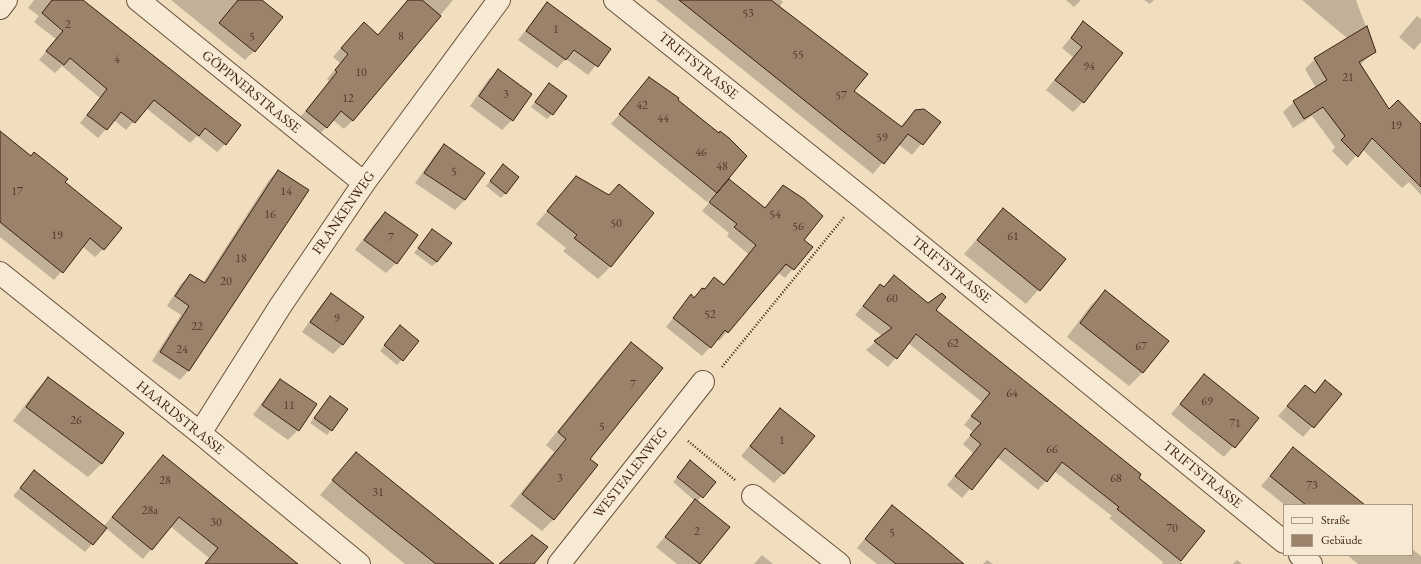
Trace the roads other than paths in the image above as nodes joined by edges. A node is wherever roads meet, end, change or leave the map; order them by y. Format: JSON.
{"nodes":[{"id":1,"x":6,"y":0,"type":"edge"},
{"id":2,"x":138,"y":0,"type":"edge"},
{"id":3,"x":499,"y":0,"type":"edge"},
{"id":4,"x":615,"y":0,"type":"edge"},
{"id":5,"x":0,"y":8,"type":"edge"},
{"id":6,"x":364,"y":183,"type":"junction"},
{"id":7,"x":0,"y":273,"type":"edge"},
{"id":8,"x":703,"y":382,"type":"road end"},
{"id":9,"x":200,"y":433,"type":"junction"},
{"id":10,"x":753,"y":496,"type":"road end"},
{"id":11,"x":1283,"y":541,"type":"edge"},
{"id":12,"x":1301,"y":556,"type":"edge"},
{"id":13,"x":359,"y":564,"type":"edge"},
{"id":14,"x":559,"y":564,"type":"edge"},
{"id":15,"x":839,"y":564,"type":"edge"},
{"id":16,"x":1312,"y":564,"type":"edge"}],
"edges":[{"from":1,"to":5,"type":"street"},
{"from":2,"to":6,"type":"street","name":"GÖPPNERSTRASSE"},
{"from":3,"to":6,"type":"street","name":"FRANKENWEG"},
{"from":4,"to":11,"type":"street","name":"TRIFTSTRASSE"},
{"from":6,"to":9,"type":"street","name":"FRANKENWEG"},
{"from":7,"to":9,"type":"street","name":"HAARDSTRASSE"},
{"from":8,"to":14,"type":"street","name":"WESTFALENWEG"},
{"from":9,"to":13,"type":"street","name":"HAARDSTRASSE"},
{"from":10,"to":15,"type":"street"},
{"from":12,"to":16,"type":"street"}]}
